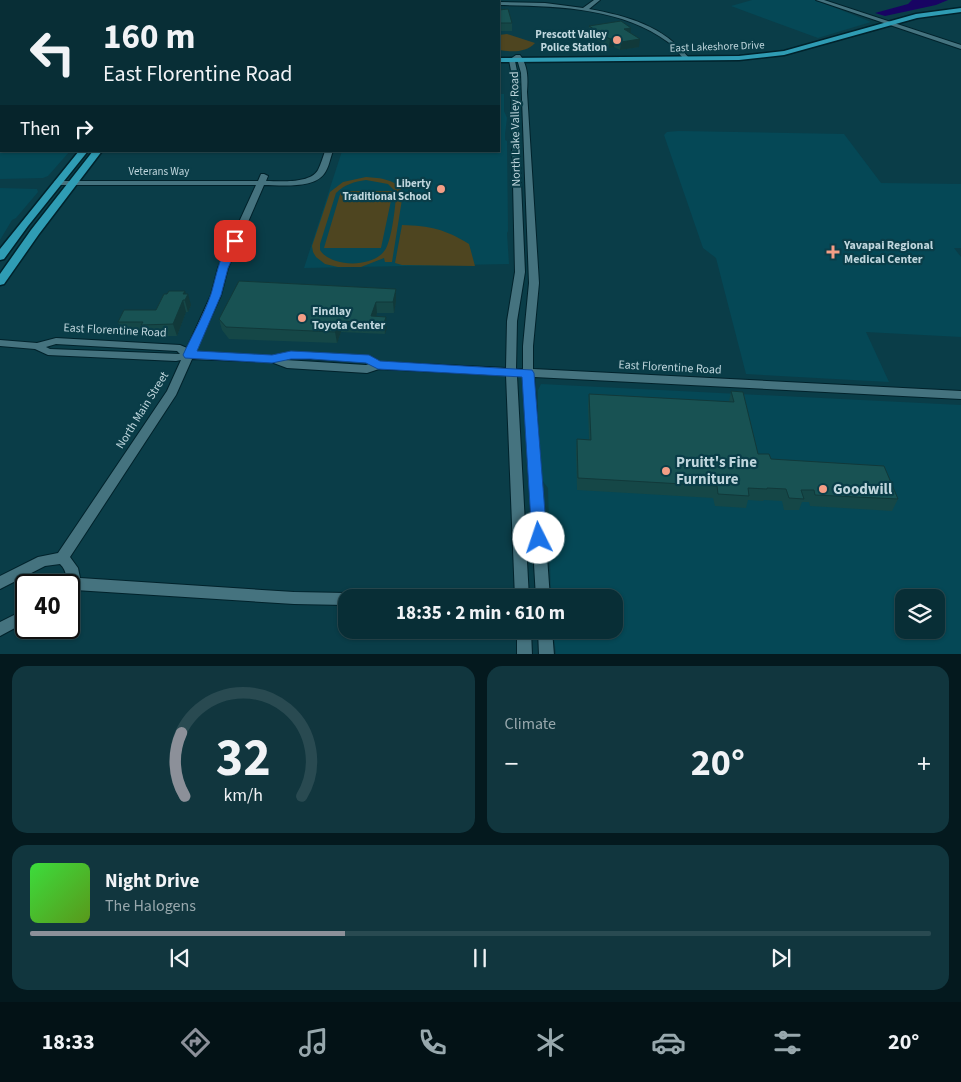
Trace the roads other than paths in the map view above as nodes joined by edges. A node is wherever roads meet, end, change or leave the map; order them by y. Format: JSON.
{"nodes":[{"id":1,"x":597,"y":0,"type":"edge"},
{"id":2,"x":819,"y":0,"type":"edge"},
{"id":3,"x":500,"y":4,"type":"edge"},
{"id":4,"x":584,"y":10,"type":"junction"},
{"id":5,"x":961,"y":10,"type":"edge"},
{"id":6,"x":879,"y":21,"type":"junction"},
{"id":7,"x":887,"y":24,"type":"junction"},
{"id":8,"x":801,"y":47,"type":"junction"},
{"id":9,"x":961,"y":47,"type":"edge"},
{"id":10,"x":685,"y":57,"type":"junction"},
{"id":11,"x":500,"y":58,"type":"edge"},
{"id":12,"x":517,"y":59,"type":"junction"},
{"id":13,"x":83,"y":152,"type":"edge"},
{"id":14,"x":97,"y":152,"type":"edge"},
{"id":15,"x":329,"y":152,"type":"edge"},
{"id":16,"x":262,"y":180,"type":"junction"},
{"id":17,"x":73,"y":182,"type":"junction"},
{"id":18,"x":58,"y":183,"type":"junction"},
{"id":19,"x":0,"y":257,"type":"edge"},
{"id":20,"x":0,"y":282,"type":"edge"},
{"id":21,"x":0,"y":343,"type":"edge"},
{"id":22,"x":189,"y":355,"type":"junction"},
{"id":23,"x":511,"y":373,"type":"junction"},
{"id":24,"x":528,"y":373,"type":"junction"},
{"id":25,"x":961,"y":395,"type":"edge"},
{"id":26,"x":62,"y":558,"type":"junction"},
{"id":27,"x":73,"y":574,"type":"edge"},
{"id":28,"x":0,"y":583,"type":"edge"},
{"id":29,"x":80,"y":587,"type":"edge"},
{"id":30,"x":522,"y":589,"type":"edge"},
{"id":31,"x":542,"y":589,"type":"edge"},
{"id":32,"x":338,"y":599,"type":"edge"},
{"id":33,"x":15,"y":621,"type":"edge"},
{"id":34,"x":0,"y":629,"type":"edge"},
{"id":35,"x":524,"y":639,"type":"edge"},
{"id":36,"x":546,"y":639,"type":"edge"},
{"id":37,"x":525,"y":654,"type":"edge"},
{"id":38,"x":547,"y":654,"type":"edge"}],
"edges":[{"from":1,"to":4,"type":"street"},
{"from":2,"to":6,"type":"street"},
{"from":3,"to":4,"type":"street"},
{"from":4,"to":10,"type":"street"},
{"from":5,"to":6,"type":"main road","name":"East Lakeshore Drive"},
{"from":5,"to":7,"type":"main road","name":"East Lakeshore Drive"},
{"from":6,"to":7,"type":"street"},
{"from":6,"to":8,"type":"main road","name":"East Lakeshore Drive"},
{"from":7,"to":8,"type":"main road","name":"East Lakeshore Drive"},
{"from":7,"to":9,"type":"street"},
{"from":8,"to":10,"type":"main road","name":"East Lakeshore Drive"},
{"from":10,"to":12,"type":"main road","name":"East Lakeshore Drive"},
{"from":11,"to":12,"type":"main road","name":"East Lakeshore Drive"},
{"from":12,"to":23,"type":"street","name":"North Lake Valley Road"},
{"from":12,"to":24,"type":"street","name":"North Lake Valley Road"},
{"from":13,"to":18,"type":"main road"},
{"from":14,"to":17,"type":"main road"},
{"from":15,"to":16,"type":"street"},
{"from":16,"to":17,"type":"street","name":"Veterans Way"},
{"from":16,"to":22,"type":"street","name":"North Main Street"},
{"from":17,"to":18,"type":"street","name":"Veterans Way"},
{"from":17,"to":20,"type":"main road"},
{"from":18,"to":19,"type":"main road"},
{"from":21,"to":22,"type":"street","name":"East Florentine Road"},
{"from":22,"to":23,"type":"street","name":"East Florentine Road"},
{"from":22,"to":26,"type":"street","name":"North Main Street"},
{"from":23,"to":24,"type":"street","name":"East Florentine Road"},
{"from":23,"to":30,"type":"street","name":"North Lake Valley Road"},
{"from":24,"to":25,"type":"street","name":"East Florentine Road"},
{"from":24,"to":31,"type":"street","name":"North Lake Valley Road"},
{"from":26,"to":27,"type":"street"},
{"from":26,"to":28,"type":"street"},
{"from":29,"to":32,"type":"street"},
{"from":33,"to":34,"type":"street"},
{"from":35,"to":37,"type":"street"},
{"from":36,"to":38,"type":"street"}]}
